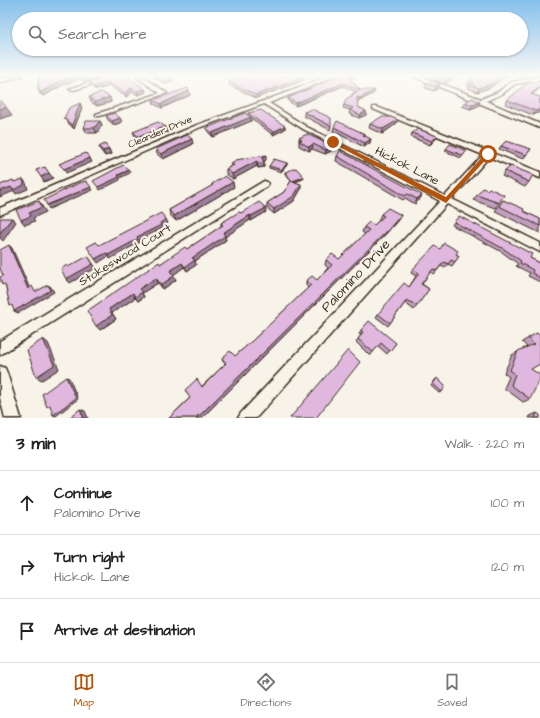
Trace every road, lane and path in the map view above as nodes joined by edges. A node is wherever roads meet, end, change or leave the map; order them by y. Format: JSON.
{"nodes":[{"id":1,"x":154,"y":96,"type":"edge"},
{"id":2,"x":280,"y":96,"type":"edge"},
{"id":3,"x":469,"y":96,"type":"edge"},
{"id":4,"x":494,"y":96,"type":"edge"},
{"id":5,"x":482,"y":101,"type":"junction"},
{"id":6,"x":264,"y":102,"type":"junction"},
{"id":7,"x":375,"y":108,"type":"dead end"},
{"id":8,"x":98,"y":115,"type":"dead end"},
{"id":9,"x":540,"y":126,"type":"edge"},
{"id":10,"x":488,"y":154,"type":"junction"},
{"id":11,"x":540,"y":175,"type":"edge"},
{"id":12,"x":264,"y":184,"type":"dead end"},
{"id":13,"x":446,"y":200,"type":"junction"},
{"id":14,"x":0,"y":212,"type":"edge"},
{"id":15,"x":540,"y":248,"type":"edge"},
{"id":16,"x":0,"y":348,"type":"edge"},
{"id":17,"x":0,"y":373,"type":"edge"},
{"id":18,"x":13,"y":418,"type":"edge"},
{"id":19,"x":246,"y":418,"type":"edge"}],
"edges":[{"from":1,"to":8,"type":"street"},
{"from":2,"to":6,"type":"street","name":"Cleander Drive"},
{"from":3,"to":5,"type":"street"},
{"from":4,"to":5,"type":"street"},
{"from":5,"to":9,"type":"street"},
{"from":6,"to":13,"type":"street","name":"Hickok Lane"},
{"from":6,"to":14,"type":"street","name":"Cleander Drive"},
{"from":7,"to":10,"type":"street"},
{"from":10,"to":11,"type":"street"},
{"from":10,"to":13,"type":"street","name":"Palomino Drive"},
{"from":12,"to":16,"type":"street","name":"Stokeswood Court"},
{"from":13,"to":15,"type":"street","name":"Hickok Lane"},
{"from":13,"to":19,"type":"street","name":"Palomino Drive"},
{"from":17,"to":18,"type":"street"}]}
